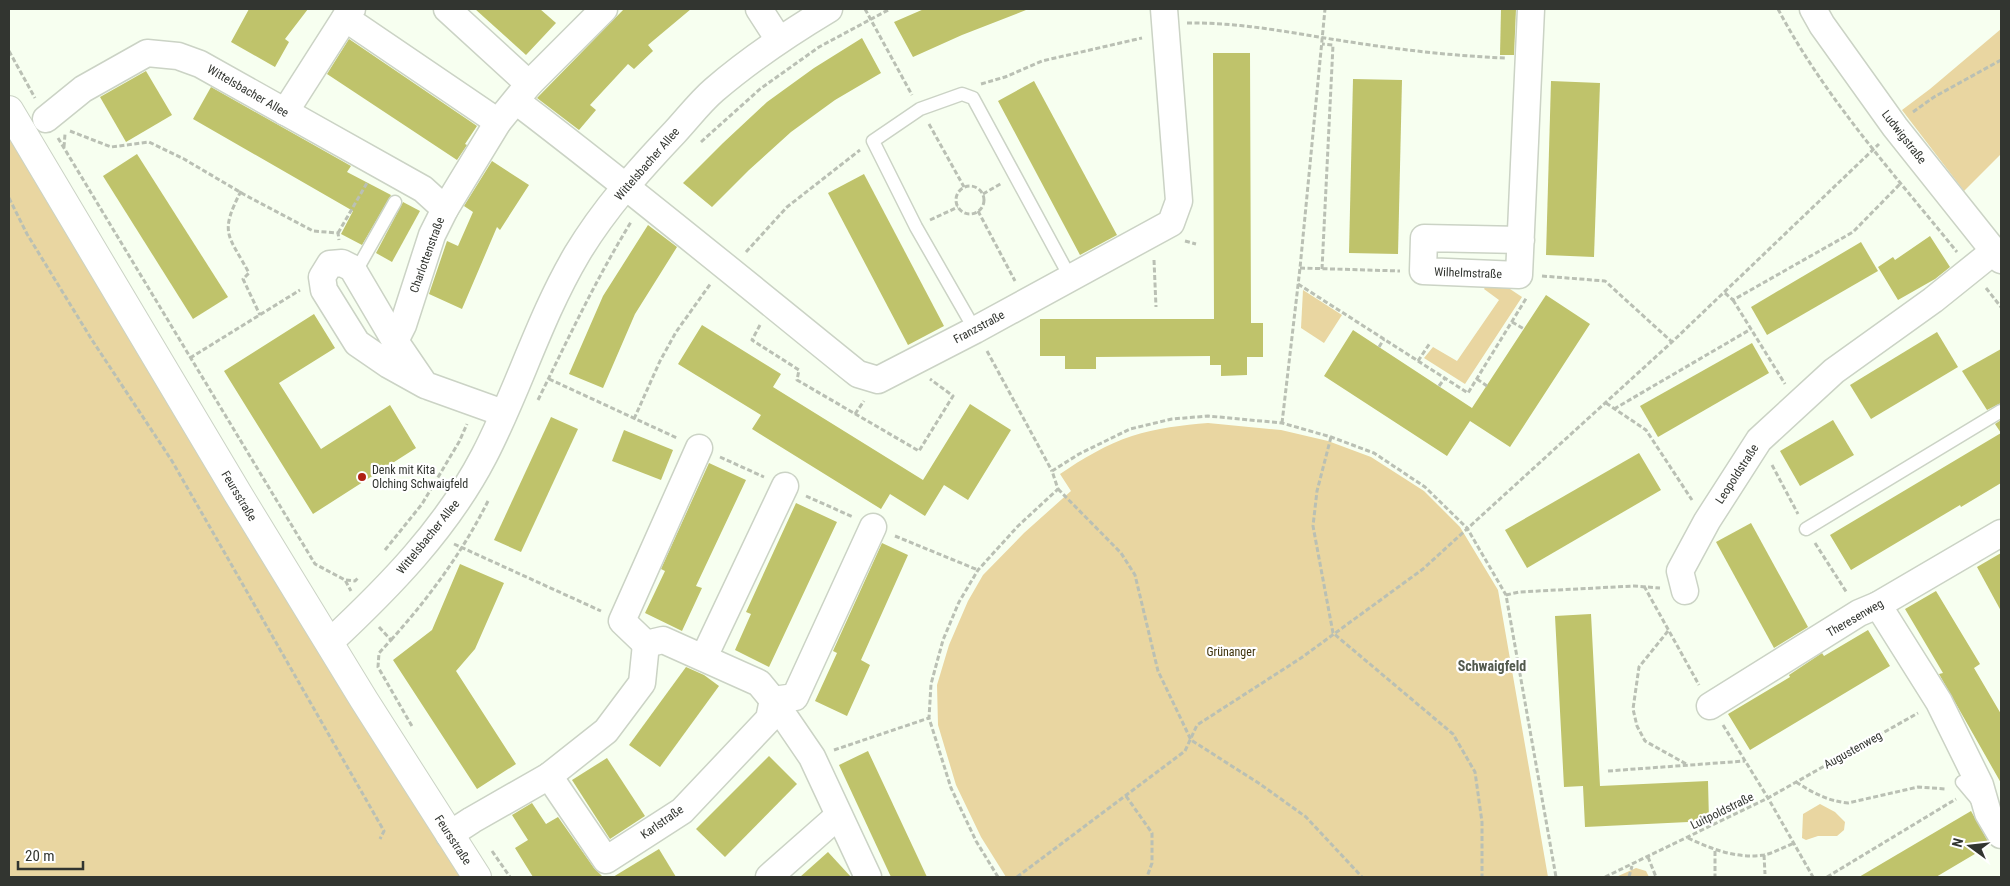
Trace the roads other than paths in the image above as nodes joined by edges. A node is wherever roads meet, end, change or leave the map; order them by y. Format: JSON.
{"nodes":[{"id":1,"x":447,"y":9,"type":"edge"},
{"id":2,"x":604,"y":9,"type":"edge"},
{"id":3,"x":760,"y":9,"type":"edge"},
{"id":4,"x":829,"y":9,"type":"edge"},
{"id":5,"x":1531,"y":9,"type":"edge"},
{"id":6,"x":1814,"y":9,"type":"edge"},
{"id":7,"x":348,"y":13,"type":"edge"},
{"id":8,"x":1164,"y":24,"type":"edge"},
{"id":9,"x":780,"y":40,"type":"junction"},
{"id":10,"x":523,"y":92,"type":"junction"},
{"id":11,"x":9,"y":110,"type":"edge"},
{"id":12,"x":285,"y":112,"type":"junction"},
{"id":13,"x":498,"y":122,"type":"junction"},
{"id":14,"x":51,"y":126,"type":"road end"},
{"id":15,"x":635,"y":193,"type":"junction"},
{"id":16,"x":395,"y":202,"type":"dead end"},
{"id":17,"x":445,"y":209,"type":"junction"},
{"id":18,"x":1521,"y":240,"type":"junction"},
{"id":19,"x":1998,"y":256,"type":"edge"},
{"id":20,"x":340,"y":271,"type":"junction"},
{"id":21,"x":1070,"y":278,"type":"junction"},
{"id":22,"x":975,"y":330,"type":"junction"},
{"id":23,"x":395,"y":341,"type":"junction"},
{"id":24,"x":424,"y":385,"type":"junction"},
{"id":25,"x":2001,"y":411,"type":"edge"},
{"id":26,"x":503,"y":413,"type":"junction"},
{"id":27,"x":699,"y":448,"type":"road end"},
{"id":28,"x":785,"y":486,"type":"road end"},
{"id":29,"x":873,"y":527,"type":"road end"},
{"id":30,"x":1806,"y":529,"type":"dead end"},
{"id":31,"x":2001,"y":533,"type":"edge"},
{"id":32,"x":1685,"y":591,"type":"road end"},
{"id":33,"x":1878,"y":605,"type":"junction"},
{"id":34,"x":329,"y":643,"type":"junction"},
{"id":35,"x":646,"y":644,"type":"junction"},
{"id":36,"x":704,"y":657,"type":"junction"},
{"id":37,"x":774,"y":700,"type":"junction"},
{"id":38,"x":1710,"y":706,"type":"road end"},
{"id":39,"x":549,"y":776,"type":"junction"},
{"id":40,"x":1965,"y":790,"type":"road end"},
{"id":41,"x":1994,"y":809,"type":"edge"},
{"id":42,"x":838,"y":816,"type":"junction"},
{"id":43,"x":449,"y":835,"type":"junction"},
{"id":44,"x":2001,"y":835,"type":"edge"},
{"id":45,"x":611,"y":869,"type":"edge"},
{"id":46,"x":477,"y":877,"type":"edge"},
{"id":47,"x":769,"y":877,"type":"edge"},
{"id":48,"x":868,"y":877,"type":"edge"}],
"edges":[{"from":1,"to":10,"type":"street"},
{"from":2,"to":10,"type":"street","name":"Charlottenstraße"},
{"from":3,"to":9,"type":"street"},
{"from":4,"to":9,"type":"street","name":"Wittelsbacher Allee"},
{"from":5,"to":18,"type":"street","name":"Wilhelmstraße"},
{"from":6,"to":19,"type":"street","name":"Ludwigstraße"},
{"from":7,"to":12,"type":"street"},
{"from":7,"to":13,"type":"street"},
{"from":8,"to":21,"type":"street","name":"Franzstraße"},
{"from":9,"to":15,"type":"street","name":"Wittelsbacher Allee"},
{"from":10,"to":13,"type":"street","name":"Charlottenstraße"},
{"from":10,"to":15,"type":"street"},
{"from":11,"to":34,"type":"street","name":"Feursstraße"},
{"from":12,"to":14,"type":"street","name":"Wittelsbacher Allee"},
{"from":12,"to":17,"type":"street","name":"Wittelsbacher Allee"},
{"from":13,"to":17,"type":"street","name":"Charlottenstraße"},
{"from":15,"to":22,"type":"street","name":"Franzstraße"},
{"from":15,"to":26,"type":"street","name":"Wittelsbacher Allee"},
{"from":16,"to":20,"type":"lane"},
{"from":17,"to":23,"type":"street","name":"Charlottenstraße"},
{"from":18,"to":18,"type":"street","name":"Wilhelmstraße"},
{"from":19,"to":32,"type":"street","name":"Leopoldstraße"},
{"from":20,"to":23,"type":"street"},
{"from":20,"to":24,"type":"street"},
{"from":21,"to":22,"type":"street","name":"Franzstraße"},
{"from":21,"to":22,"type":"lane"},
{"from":23,"to":24,"type":"street"},
{"from":24,"to":26,"type":"street"},
{"from":25,"to":30,"type":"lane"},
{"from":26,"to":34,"type":"street","name":"Wittelsbacher Allee"},
{"from":27,"to":35,"type":"street"},
{"from":28,"to":36,"type":"street"},
{"from":29,"to":37,"type":"street"},
{"from":31,"to":33,"type":"street","name":"Theresenweg"},
{"from":33,"to":38,"type":"street","name":"Theresenweg"},
{"from":33,"to":41,"type":"street"},
{"from":34,"to":43,"type":"street","name":"Feursstraße"},
{"from":35,"to":36,"type":"street"},
{"from":35,"to":39,"type":"street"},
{"from":36,"to":37,"type":"street"},
{"from":37,"to":42,"type":"street"},
{"from":37,"to":45,"type":"street","name":"Karlstraße"},
{"from":39,"to":43,"type":"street"},
{"from":39,"to":45,"type":"street","name":"Karlstraße"},
{"from":40,"to":41,"type":"lane"},
{"from":41,"to":44,"type":"street"},
{"from":42,"to":47,"type":"street"},
{"from":42,"to":48,"type":"street"},
{"from":43,"to":46,"type":"street","name":"Feursstraße"}]}
